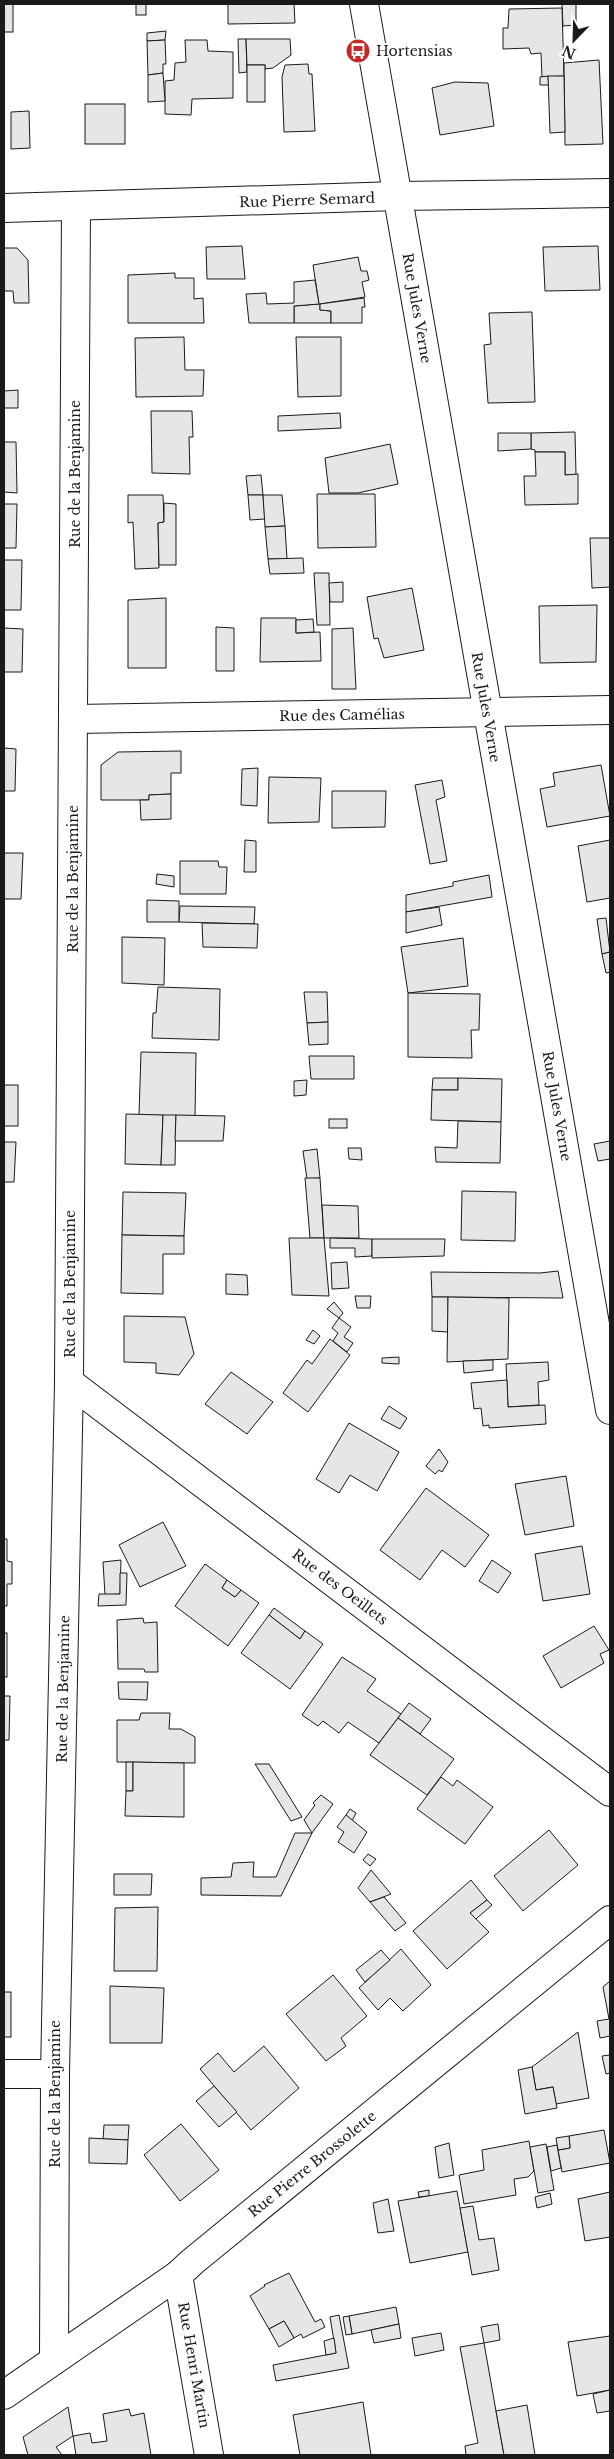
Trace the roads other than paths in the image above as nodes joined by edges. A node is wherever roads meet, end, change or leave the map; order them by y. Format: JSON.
{"nodes":[{"id":1,"x":364,"y":4,"type":"edge"},
{"id":2,"x":610,"y":193,"type":"edge"},
{"id":3,"x":398,"y":196,"type":"junction"},
{"id":4,"x":4,"y":208,"type":"edge"},
{"id":5,"x":76,"y":208,"type":"junction"},
{"id":6,"x":610,"y":710,"type":"edge"},
{"id":7,"x":487,"y":713,"type":"junction"},
{"id":8,"x":75,"y":719,"type":"junction"},
{"id":9,"x":69,"y":1382,"type":"junction"},
{"id":10,"x":610,"y":1410,"type":"edge"},
{"id":11,"x":610,"y":1792,"type":"edge"},
{"id":12,"x":610,"y":1920,"type":"edge"},
{"id":13,"x":4,"y":2074,"type":"edge"},
{"id":14,"x":54,"y":2074,"type":"junction"},
{"id":15,"x":178,"y":2275,"type":"junction"},
{"id":16,"x":54,"y":2360,"type":"junction"},
{"id":17,"x":4,"y":2395,"type":"edge"},
{"id":18,"x":209,"y":2455,"type":"edge"}],
"edges":[{"from":1,"to":3,"type":"street","name":"Rue Jules Verne"},
{"from":2,"to":3,"type":"street","name":"Rue Pierre Semard"},
{"from":3,"to":5,"type":"street","name":"Rue Pierre Semard"},
{"from":3,"to":7,"type":"street","name":"Rue Jules Verne"},
{"from":4,"to":5,"type":"street","name":"Rue Pierre Semard"},
{"from":5,"to":8,"type":"street","name":"Rue de la Benjamine"},
{"from":6,"to":7,"type":"street","name":"Rue des Camélias"},
{"from":7,"to":8,"type":"street","name":"Rue des Camélias"},
{"from":7,"to":10,"type":"street","name":"Rue Jules Verne"},
{"from":8,"to":9,"type":"street","name":"Rue de la Benjamine"},
{"from":9,"to":11,"type":"street","name":"Rue des Oeillets"},
{"from":9,"to":14,"type":"street","name":"Rue de la Benjamine"},
{"from":12,"to":15,"type":"street","name":"Rue Pierre Brossolette"},
{"from":13,"to":14,"type":"street"},
{"from":14,"to":16,"type":"street","name":"Rue de la Benjamine"},
{"from":15,"to":16,"type":"street","name":"Rue Pierre Brossolette"},
{"from":15,"to":18,"type":"street","name":"Rue Henri Martin"},
{"from":16,"to":17,"type":"street","name":"Rue Pierre Brossolette"}]}
